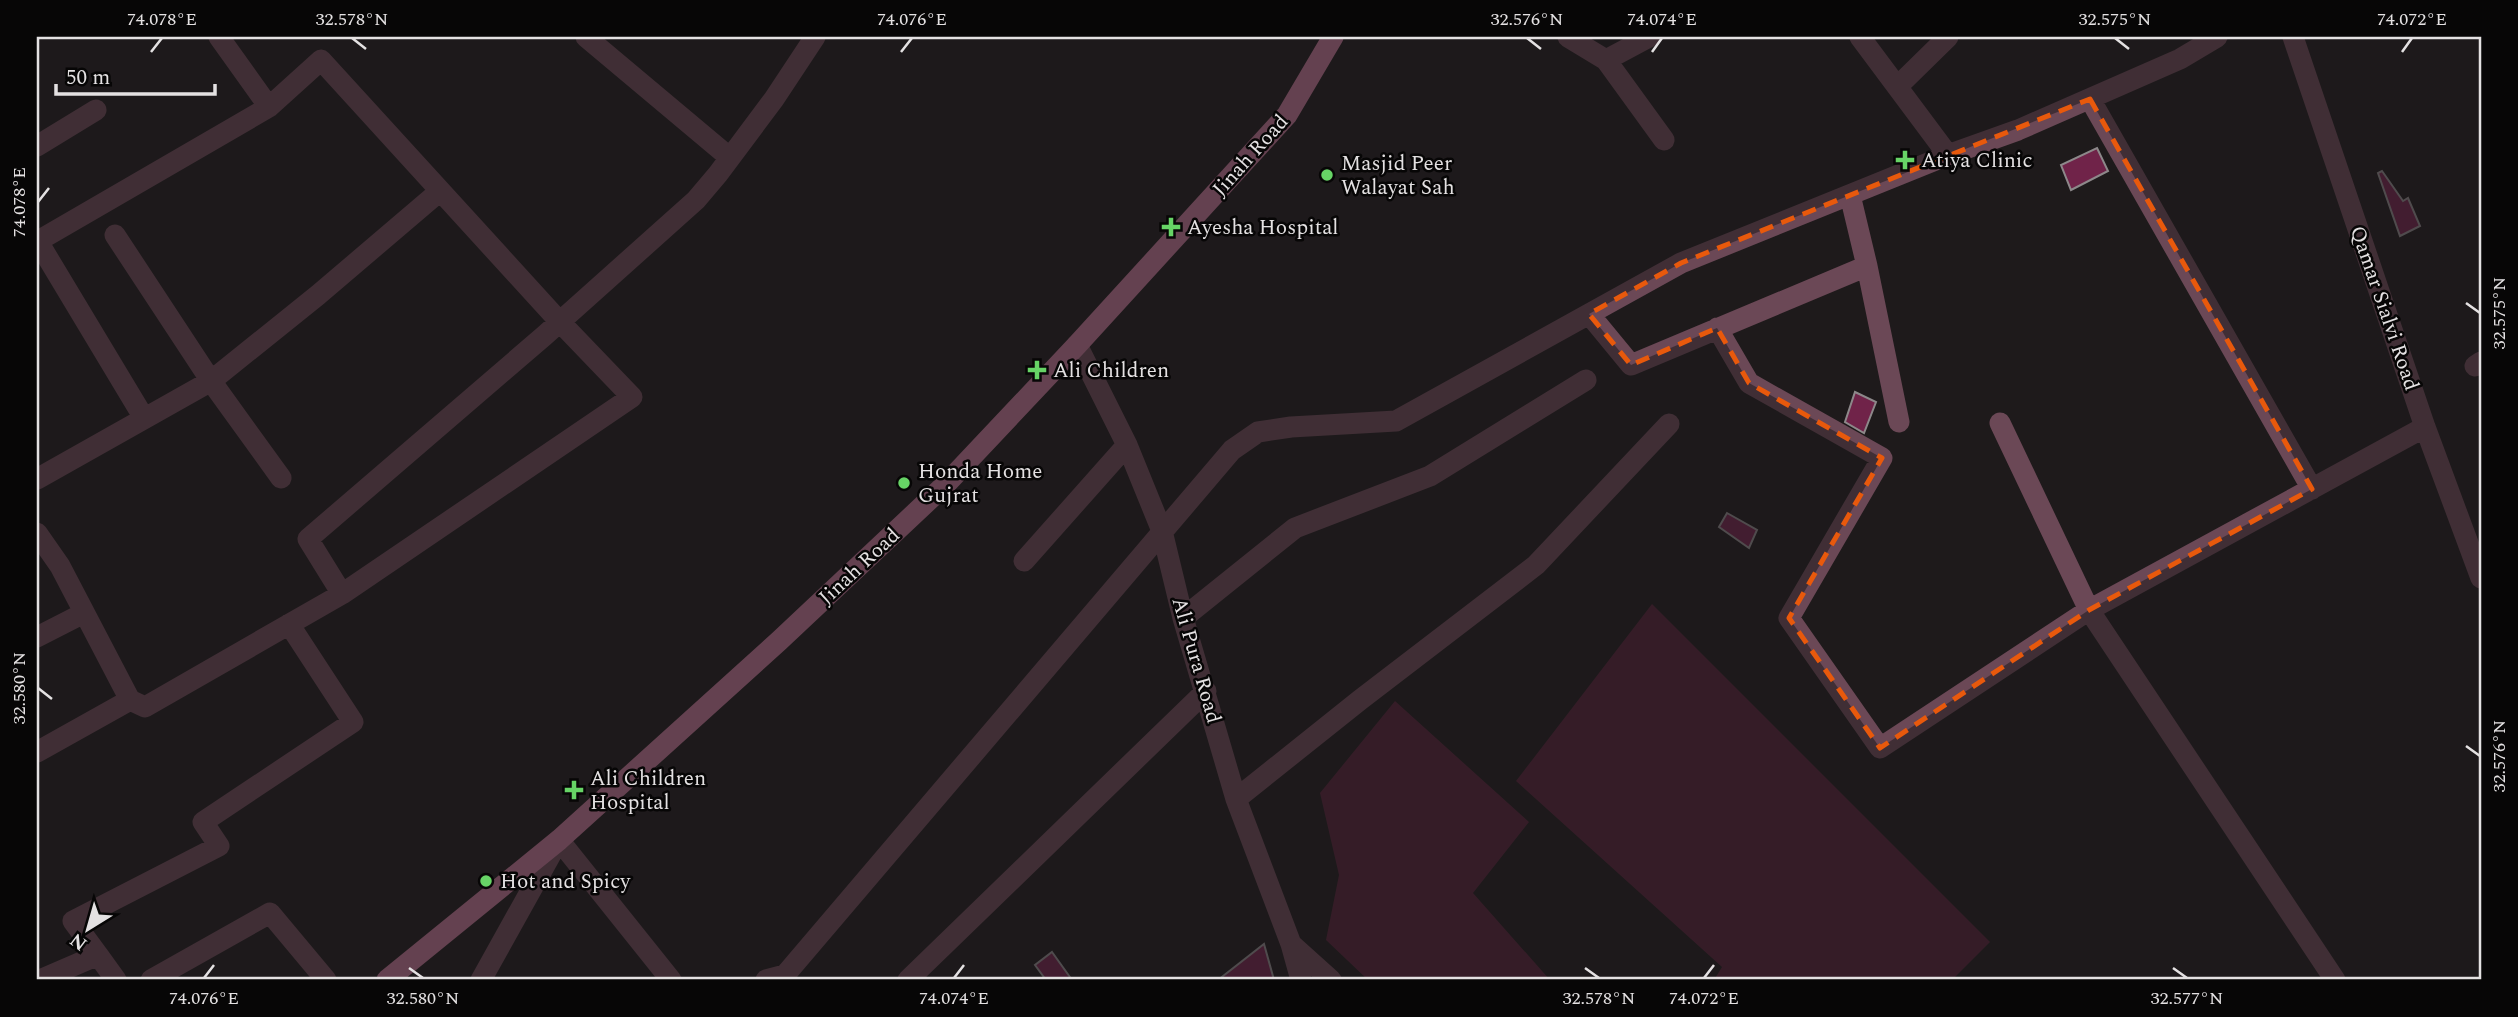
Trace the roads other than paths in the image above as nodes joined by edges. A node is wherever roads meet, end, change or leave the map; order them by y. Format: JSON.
{"nodes":[{"id":1,"x":219,"y":37,"type":"edge"},
{"id":2,"x":815,"y":37,"type":"edge"},
{"id":3,"x":1333,"y":37,"type":"edge"},
{"id":4,"x":1568,"y":37,"type":"edge"},
{"id":5,"x":1649,"y":37,"type":"edge"},
{"id":6,"x":1860,"y":37,"type":"edge"},
{"id":7,"x":1948,"y":37,"type":"edge"},
{"id":8,"x":2217,"y":37,"type":"edge"},
{"id":9,"x":2293,"y":37,"type":"edge"},
{"id":10,"x":596,"y":40,"type":"edge"},
{"id":11,"x":1606,"y":60,"type":"junction"},
{"id":12,"x":1898,"y":86,"type":"junction"},
{"id":13,"x":2090,"y":99,"type":"junction"},
{"id":14,"x":269,"y":107,"type":"junction"},
{"id":15,"x":96,"y":110,"type":"dead end"},
{"id":16,"x":1664,"y":140,"type":"dead end"},
{"id":17,"x":37,"y":146,"type":"edge"},
{"id":18,"x":1948,"y":155,"type":"junction"},
{"id":19,"x":729,"y":157,"type":"junction"},
{"id":20,"x":440,"y":191,"type":"junction"},
{"id":21,"x":1850,"y":195,"type":"junction"},
{"id":22,"x":115,"y":235,"type":"dead end"},
{"id":23,"x":37,"y":241,"type":"edge"},
{"id":24,"x":1867,"y":266,"type":"junction"},
{"id":25,"x":1589,"y":314,"type":"junction"},
{"id":26,"x":560,"y":323,"type":"junction"},
{"id":27,"x":1717,"y":328,"type":"junction"},
{"id":28,"x":1077,"y":345,"type":"junction"},
{"id":29,"x":1586,"y":380,"type":"dead end"},
{"id":30,"x":211,"y":381,"type":"junction"},
{"id":31,"x":145,"y":418,"type":"junction"},
{"id":32,"x":1899,"y":422,"type":"dead end"},
{"id":33,"x":2000,"y":423,"type":"dead end"},
{"id":34,"x":1670,"y":424,"type":"dead end"},
{"id":35,"x":2425,"y":427,"type":"junction"},
{"id":36,"x":1127,"y":445,"type":"junction"},
{"id":37,"x":281,"y":478,"type":"dead end"},
{"id":38,"x":37,"y":479,"type":"edge"},
{"id":39,"x":2312,"y":489,"type":"junction"},
{"id":40,"x":1162,"y":531,"type":"junction"},
{"id":41,"x":37,"y":533,"type":"edge"},
{"id":42,"x":45,"y":559,"type":"edge"},
{"id":43,"x":1024,"y":561,"type":"dead end"},
{"id":44,"x":2480,"y":569,"type":"edge"},
{"id":45,"x":342,"y":594,"type":"junction"},
{"id":46,"x":2089,"y":610,"type":"junction"},
{"id":47,"x":84,"y":613,"type":"junction"},
{"id":48,"x":1184,"y":618,"type":"junction"},
{"id":49,"x":289,"y":624,"type":"junction"},
{"id":50,"x":37,"y":637,"type":"edge"},
{"id":51,"x":1206,"y":691,"type":"junction"},
{"id":52,"x":130,"y":700,"type":"junction"},
{"id":53,"x":37,"y":752,"type":"edge"},
{"id":54,"x":1236,"y":799,"type":"junction"},
{"id":55,"x":559,"y":840,"type":"junction"},
{"id":56,"x":1291,"y":944,"type":"junction"},
{"id":57,"x":98,"y":955,"type":"junction"},
{"id":58,"x":40,"y":980,"type":"edge"},
{"id":59,"x":116,"y":980,"type":"edge"},
{"id":60,"x":151,"y":980,"type":"edge"},
{"id":61,"x":326,"y":980,"type":"edge"},
{"id":62,"x":387,"y":980,"type":"edge"},
{"id":63,"x":481,"y":980,"type":"edge"},
{"id":64,"x":671,"y":980,"type":"edge"},
{"id":65,"x":766,"y":980,"type":"edge"},
{"id":66,"x":908,"y":980,"type":"edge"},
{"id":67,"x":1301,"y":980,"type":"edge"},
{"id":68,"x":1331,"y":980,"type":"edge"},
{"id":69,"x":2334,"y":980,"type":"edge"}],
"edges":[{"from":1,"to":14,"type":"street"},
{"from":2,"to":19,"type":"street"},
{"from":3,"to":28,"type":"main road","name":"Jinah Road"},
{"from":4,"to":11,"type":"street"},
{"from":5,"to":11,"type":"street"},
{"from":6,"to":12,"type":"street"},
{"from":7,"to":12,"type":"street"},
{"from":8,"to":13,"type":"street"},
{"from":9,"to":35,"type":"street","name":"Qamar Sialvi Road"},
{"from":10,"to":19,"type":"street"},
{"from":11,"to":16,"type":"street"},
{"from":12,"to":18,"type":"street"},
{"from":13,"to":18,"type":"street"},
{"from":13,"to":39,"type":"street"},
{"from":14,"to":20,"type":"street"},
{"from":14,"to":23,"type":"street"},
{"from":15,"to":17,"type":"street"},
{"from":18,"to":21,"type":"street"},
{"from":19,"to":26,"type":"street"},
{"from":20,"to":26,"type":"street"},
{"from":20,"to":30,"type":"street"},
{"from":21,"to":24,"type":"street"},
{"from":21,"to":25,"type":"street"},
{"from":22,"to":30,"type":"street"},
{"from":23,"to":31,"type":"street"},
{"from":24,"to":27,"type":"street"},
{"from":24,"to":32,"type":"street"},
{"from":25,"to":27,"type":"street"},
{"from":25,"to":40,"type":"street"},
{"from":26,"to":45,"type":"street"},
{"from":26,"to":45,"type":"street"},
{"from":27,"to":46,"type":"street"},
{"from":28,"to":36,"type":"street","name":"Ali Pura Road"},
{"from":28,"to":55,"type":"main road","name":"Jinah Road"},
{"from":29,"to":48,"type":"street"},
{"from":30,"to":31,"type":"street"},
{"from":30,"to":37,"type":"street"},
{"from":31,"to":38,"type":"street"},
{"from":33,"to":46,"type":"street"},
{"from":34,"to":54,"type":"street"},
{"from":35,"to":39,"type":"street"},
{"from":35,"to":44,"type":"street","name":"Qamar Sialvi Road"},
{"from":36,"to":40,"type":"street","name":"Ali Pura Road"},
{"from":36,"to":43,"type":"street"},
{"from":39,"to":46,"type":"street"},
{"from":40,"to":48,"type":"street","name":"Ali Pura Road"},
{"from":40,"to":65,"type":"street"},
{"from":41,"to":42,"type":"street"},
{"from":42,"to":47,"type":"street"},
{"from":45,"to":49,"type":"street"},
{"from":46,"to":69,"type":"street"},
{"from":47,"to":50,"type":"street"},
{"from":47,"to":52,"type":"street"},
{"from":48,"to":51,"type":"street","name":"Ali Pura Road"},
{"from":49,"to":52,"type":"street"},
{"from":49,"to":57,"type":"street"},
{"from":51,"to":54,"type":"street","name":"Ali Pura Road"},
{"from":51,"to":66,"type":"street"},
{"from":52,"to":53,"type":"street"},
{"from":54,"to":56,"type":"street","name":"Ali Pura Road"},
{"from":55,"to":62,"type":"main road","name":"Jinah Road"},
{"from":55,"to":63,"type":"street"},
{"from":55,"to":64,"type":"street"},
{"from":56,"to":67,"type":"street","name":"Ali Pura Road"},
{"from":56,"to":68,"type":"street"},
{"from":57,"to":58,"type":"street"},
{"from":57,"to":59,"type":"street"},
{"from":60,"to":61,"type":"street"}]}
